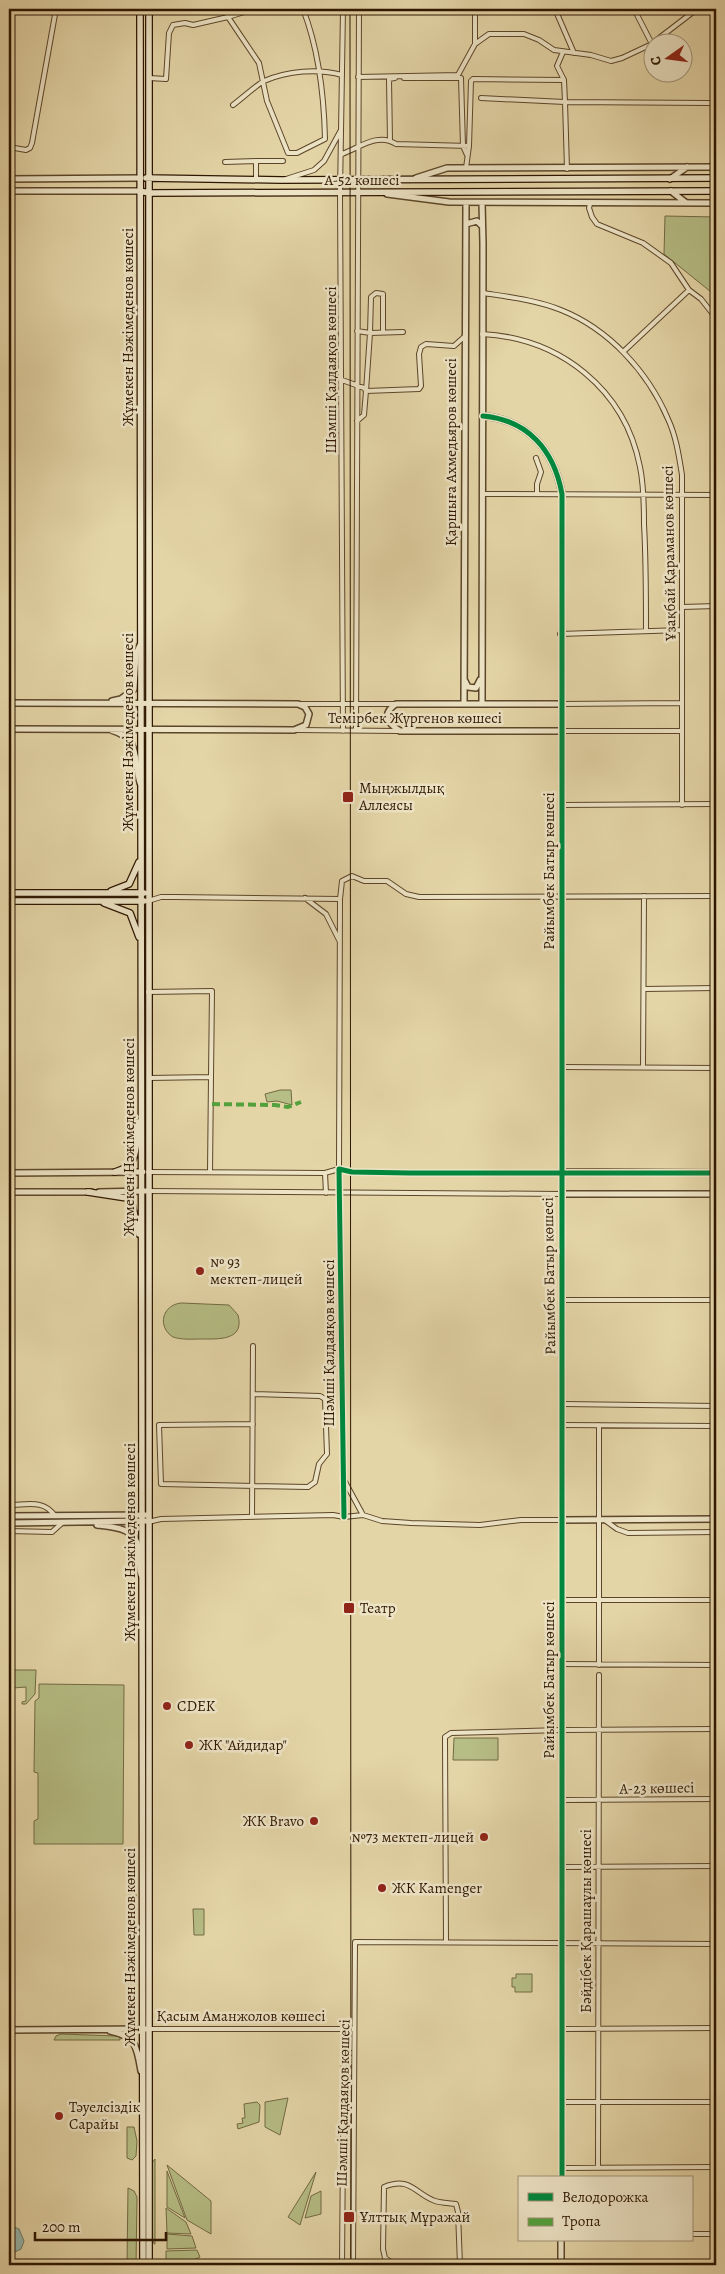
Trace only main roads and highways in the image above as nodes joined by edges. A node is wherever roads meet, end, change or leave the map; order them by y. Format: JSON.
{"nodes":[{"id":1,"x":140,"y":9,"type":"edge"},
{"id":2,"x":149,"y":9,"type":"edge"},
{"id":3,"x":140,"y":178,"type":"junction"},
{"id":4,"x":149,"y":178,"type":"junction"},
{"id":5,"x":716,"y":178,"type":"edge"},
{"id":6,"x":140,"y":191,"type":"junction"},
{"id":7,"x":716,"y":191,"type":"edge"},
{"id":8,"x":149,"y":193,"type":"junction"},
{"id":9,"x":141,"y":858,"type":"junction"},
{"id":10,"x":9,"y":893,"type":"edge"},
{"id":11,"x":106,"y":893,"type":"junction"},
{"id":12,"x":141,"y":893,"type":"junction"},
{"id":13,"x":148,"y":893,"type":"junction"},
{"id":14,"x":9,"y":901,"type":"edge"},
{"id":15,"x":100,"y":901,"type":"junction"},
{"id":16,"x":141,"y":901,"type":"junction"},
{"id":17,"x":148,"y":901,"type":"junction"},
{"id":18,"x":141,"y":942,"type":"junction"},
{"id":19,"x":141,"y":1113,"type":"junction"},
{"id":20,"x":114,"y":1172,"type":"road end"},
{"id":21,"x":145,"y":1172,"type":"junction"},
{"id":22,"x":88,"y":1192,"type":"road end"},
{"id":23,"x":141,"y":1244,"type":"junction"},
{"id":24,"x":145,"y":1518,"type":"junction"},
{"id":25,"x":146,"y":2029,"type":"junction"},
{"id":26,"x":143,"y":2265,"type":"edge"},
{"id":27,"x":149,"y":2265,"type":"edge"}],
"edges":[{"from":1,"to":3,"type":"main road","name":"Жұмекен Нәжімеденов көшесі"},
{"from":2,"to":4,"type":"main road","name":"Жұмекен Нәжімеденов көшесі"},
{"from":3,"to":4,"type":"main road","name":"А-52 көшесі"},
{"from":3,"to":6,"type":"main road","name":"Жұмекен Нәжімеденов көшесі"},
{"from":4,"to":5,"type":"main road","name":"А-52 көшесі"},
{"from":4,"to":8,"type":"main road","name":"Жұмекен Нәжімеденов көшесі"},
{"from":6,"to":8,"type":"main road","name":"А-52 көшесі"},
{"from":6,"to":9,"type":"main road","name":"Жұмекен Нәжімеденов көшесі"},
{"from":7,"to":8,"type":"main road","name":"А-52 көшесі"},
{"from":8,"to":13,"type":"main road","name":"Жұмекен Нәжімеденов көшесі"},
{"from":9,"to":11,"type":"main road"},
{"from":9,"to":12,"type":"main road","name":"Жұмекен Нәжімеденов көшесі"},
{"from":10,"to":11,"type":"main road"},
{"from":11,"to":12,"type":"main road"},
{"from":12,"to":13,"type":"main road"},
{"from":12,"to":16,"type":"main road","name":"Жұмекен Нәжімеденов көшесі"},
{"from":13,"to":17,"type":"main road","name":"Жұмекен Нәжімеденов көшесі"},
{"from":14,"to":15,"type":"main road"},
{"from":15,"to":16,"type":"main road"},
{"from":15,"to":18,"type":"main road"},
{"from":16,"to":17,"type":"main road"},
{"from":16,"to":18,"type":"main road","name":"Жұмекен Нәжімеденов көшесі"},
{"from":17,"to":21,"type":"main road","name":"Жұмекен Нәжімеденов көшесі"},
{"from":18,"to":19,"type":"main road","name":"Жұмекен Нәжімеденов көшесі"},
{"from":19,"to":20,"type":"main road"},
{"from":19,"to":21,"type":"main road","name":"Жұмекен Нәжімеденов көшесі"},
{"from":21,"to":23,"type":"main road","name":"Жұмекен Нәжімеденов көшесі"},
{"from":21,"to":24,"type":"main road","name":"Жұмекен Нәжімеденов көшесі"},
{"from":22,"to":23,"type":"main road"},
{"from":23,"to":24,"type":"main road","name":"Жұмекен Нәжімеденов көшесі"},
{"from":24,"to":25,"type":"main road","name":"Жұмекен Нәжімеденов көшесі"},
{"from":24,"to":25,"type":"main road","name":"Жұмекен Нәжімеденов көшесі"},
{"from":25,"to":26,"type":"main road","name":"Жұмекен Нәжімеденов көшесі"},
{"from":25,"to":27,"type":"main road","name":"Жұмекен Нәжімеденов көшесі"}]}
